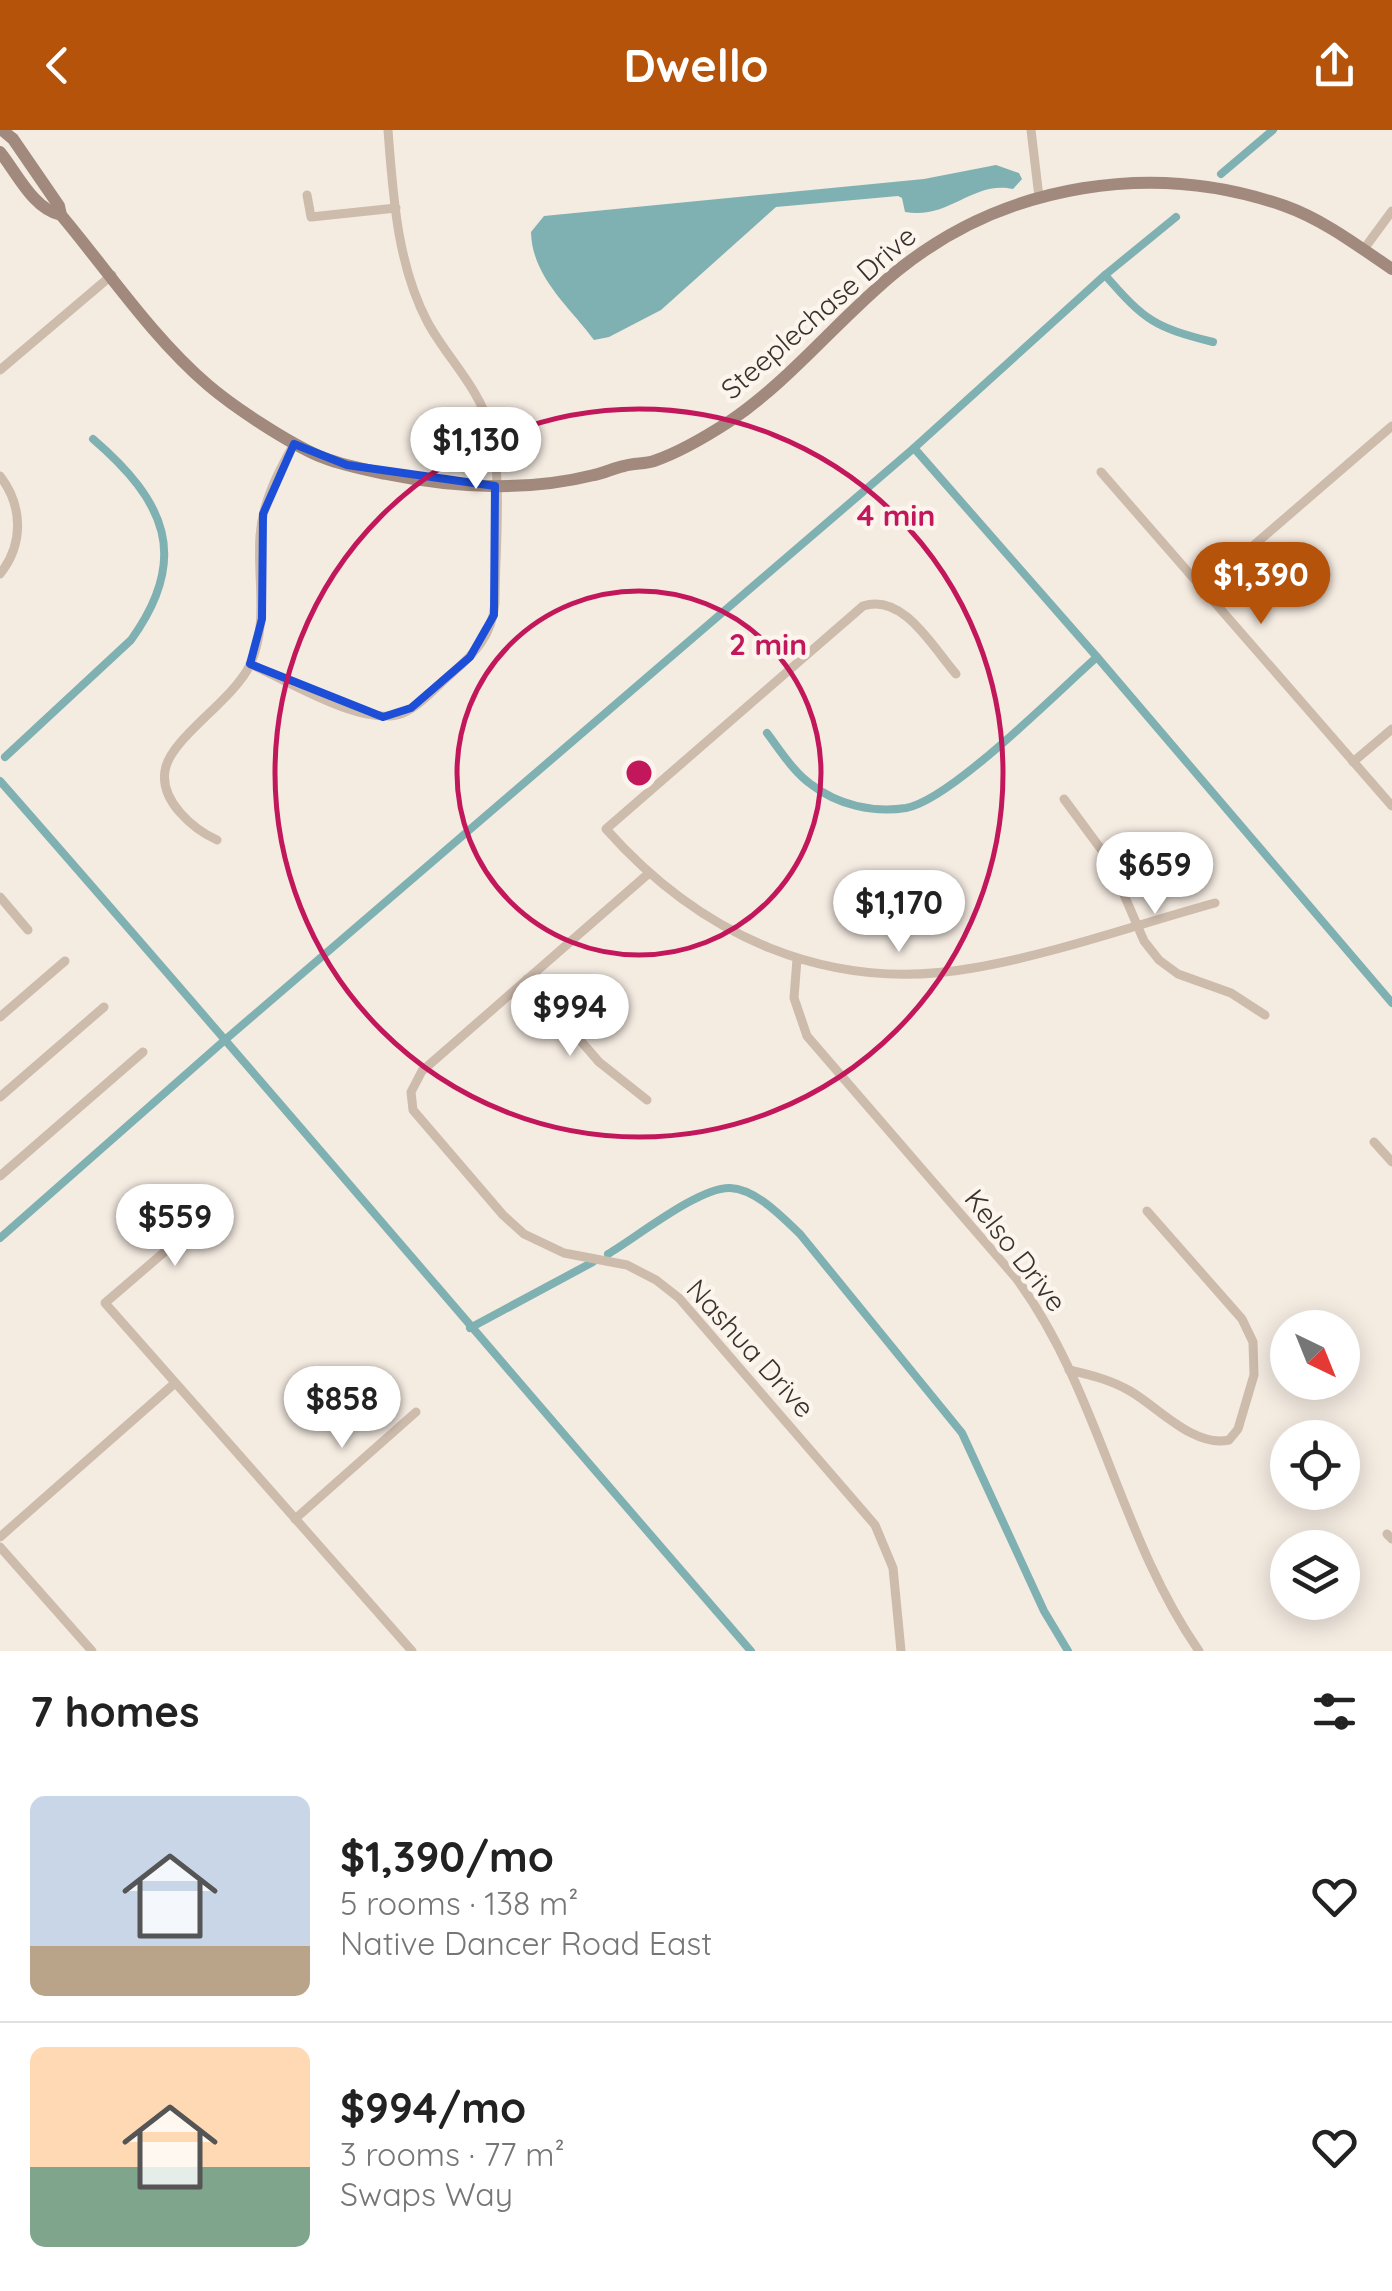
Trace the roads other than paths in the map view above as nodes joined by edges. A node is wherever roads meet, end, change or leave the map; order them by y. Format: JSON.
{"nodes":[{"id":1,"x":2,"y":130,"type":"edge"},
{"id":2,"x":388,"y":130,"type":"edge"},
{"id":3,"x":1031,"y":130,"type":"edge"},
{"id":4,"x":0,"y":152,"type":"edge"},
{"id":5,"x":307,"y":195,"type":"dead end"},
{"id":6,"x":1039,"y":197,"type":"junction"},
{"id":7,"x":396,"y":208,"type":"junction"},
{"id":8,"x":1392,"y":211,"type":"edge"},
{"id":9,"x":61,"y":215,"type":"junction"},
{"id":10,"x":1364,"y":249,"type":"junction"},
{"id":11,"x":1392,"y":269,"type":"edge"},
{"id":12,"x":112,"y":275,"type":"junction"},
{"id":13,"x":0,"y":370,"type":"edge"},
{"id":14,"x":1392,"y":426,"type":"edge"},
{"id":15,"x":294,"y":444,"type":"junction"},
{"id":16,"x":1101,"y":472,"type":"dead end"},
{"id":17,"x":0,"y":476,"type":"edge"},
{"id":18,"x":496,"y":486,"type":"junction"},
{"id":19,"x":0,"y":574,"type":"edge"},
{"id":20,"x":1203,"y":590,"type":"junction"},
{"id":21,"x":250,"y":664,"type":"junction"},
{"id":22,"x":956,"y":674,"type":"dead end"},
{"id":23,"x":1392,"y":729,"type":"edge"},
{"id":24,"x":1353,"y":762,"type":"junction"},
{"id":25,"x":1064,"y":799,"type":"dead end"},
{"id":26,"x":1392,"y":806,"type":"edge"},
{"id":27,"x":217,"y":840,"type":"dead end"},
{"id":28,"x":648,"y":874,"type":"junction"},
{"id":29,"x":0,"y":896,"type":"edge"},
{"id":30,"x":1215,"y":903,"type":"dead end"},
{"id":31,"x":1137,"y":924,"type":"junction"},
{"id":32,"x":28,"y":930,"type":"dead end"},
{"id":33,"x":797,"y":958,"type":"junction"},
{"id":34,"x":64,"y":961,"type":"dead end"},
{"id":35,"x":527,"y":979,"type":"junction"},
{"id":36,"x":104,"y":1007,"type":"dead end"},
{"id":37,"x":1265,"y":1015,"type":"dead end"},
{"id":38,"x":0,"y":1017,"type":"edge"},
{"id":39,"x":144,"y":1052,"type":"dead end"},
{"id":40,"x":0,"y":1097,"type":"edge"},
{"id":41,"x":647,"y":1100,"type":"dead end"},
{"id":42,"x":1374,"y":1142,"type":"dead end"},
{"id":43,"x":1392,"y":1162,"type":"edge"},
{"id":44,"x":0,"y":1176,"type":"edge"},
{"id":45,"x":219,"y":1205,"type":"dead end"},
{"id":46,"x":1147,"y":1210,"type":"dead end"},
{"id":47,"x":1070,"y":1370,"type":"junction"},
{"id":48,"x":174,"y":1383,"type":"junction"},
{"id":49,"x":416,"y":1412,"type":"dead end"},
{"id":50,"x":295,"y":1519,"type":"junction"},
{"id":51,"x":0,"y":1537,"type":"edge"},
{"id":52,"x":0,"y":1547,"type":"edge"},
{"id":53,"x":92,"y":1651,"type":"edge"},
{"id":54,"x":412,"y":1651,"type":"edge"},
{"id":55,"x":901,"y":1651,"type":"edge"},
{"id":56,"x":1198,"y":1651,"type":"edge"}],
"edges":[{"from":1,"to":9,"type":"street","name":"Steeplechase Drive"},
{"from":2,"to":7,"type":"street"},
{"from":3,"to":6,"type":"street"},
{"from":4,"to":9,"type":"street","name":"Steeplechase Drive"},
{"from":5,"to":7,"type":"street"},
{"from":6,"to":10,"type":"street","name":"Steeplechase Drive"},
{"from":6,"to":18,"type":"street","name":"Steeplechase Drive"},
{"from":7,"to":18,"type":"street"},
{"from":8,"to":10,"type":"street"},
{"from":9,"to":12,"type":"street","name":"Steeplechase Drive"},
{"from":10,"to":11,"type":"street","name":"Steeplechase Drive"},
{"from":12,"to":13,"type":"street"},
{"from":12,"to":15,"type":"street","name":"Steeplechase Drive"},
{"from":14,"to":20,"type":"street"},
{"from":15,"to":18,"type":"street","name":"Steeplechase Drive"},
{"from":15,"to":21,"type":"street"},
{"from":16,"to":20,"type":"street"},
{"from":17,"to":19,"type":"street"},
{"from":18,"to":21,"type":"street"},
{"from":20,"to":24,"type":"street"},
{"from":21,"to":27,"type":"street"},
{"from":22,"to":28,"type":"street"},
{"from":23,"to":24,"type":"street"},
{"from":24,"to":26,"type":"street"},
{"from":25,"to":31,"type":"street"},
{"from":28,"to":33,"type":"street"},
{"from":28,"to":35,"type":"street","name":"Nashua Drive"},
{"from":29,"to":32,"type":"street"},
{"from":30,"to":31,"type":"street"},
{"from":31,"to":33,"type":"street"},
{"from":31,"to":37,"type":"street"},
{"from":33,"to":47,"type":"street","name":"Kelso Drive"},
{"from":34,"to":38,"type":"street"},
{"from":35,"to":41,"type":"street"},
{"from":35,"to":55,"type":"street","name":"Nashua Drive"},
{"from":36,"to":40,"type":"street"},
{"from":39,"to":44,"type":"street"},
{"from":42,"to":43,"type":"street"},
{"from":45,"to":48,"type":"street"},
{"from":46,"to":47,"type":"street"},
{"from":47,"to":56,"type":"street","name":"Kelso Drive"},
{"from":48,"to":50,"type":"street"},
{"from":48,"to":51,"type":"street"},
{"from":49,"to":50,"type":"street"},
{"from":50,"to":54,"type":"street"},
{"from":52,"to":53,"type":"street"}]}
